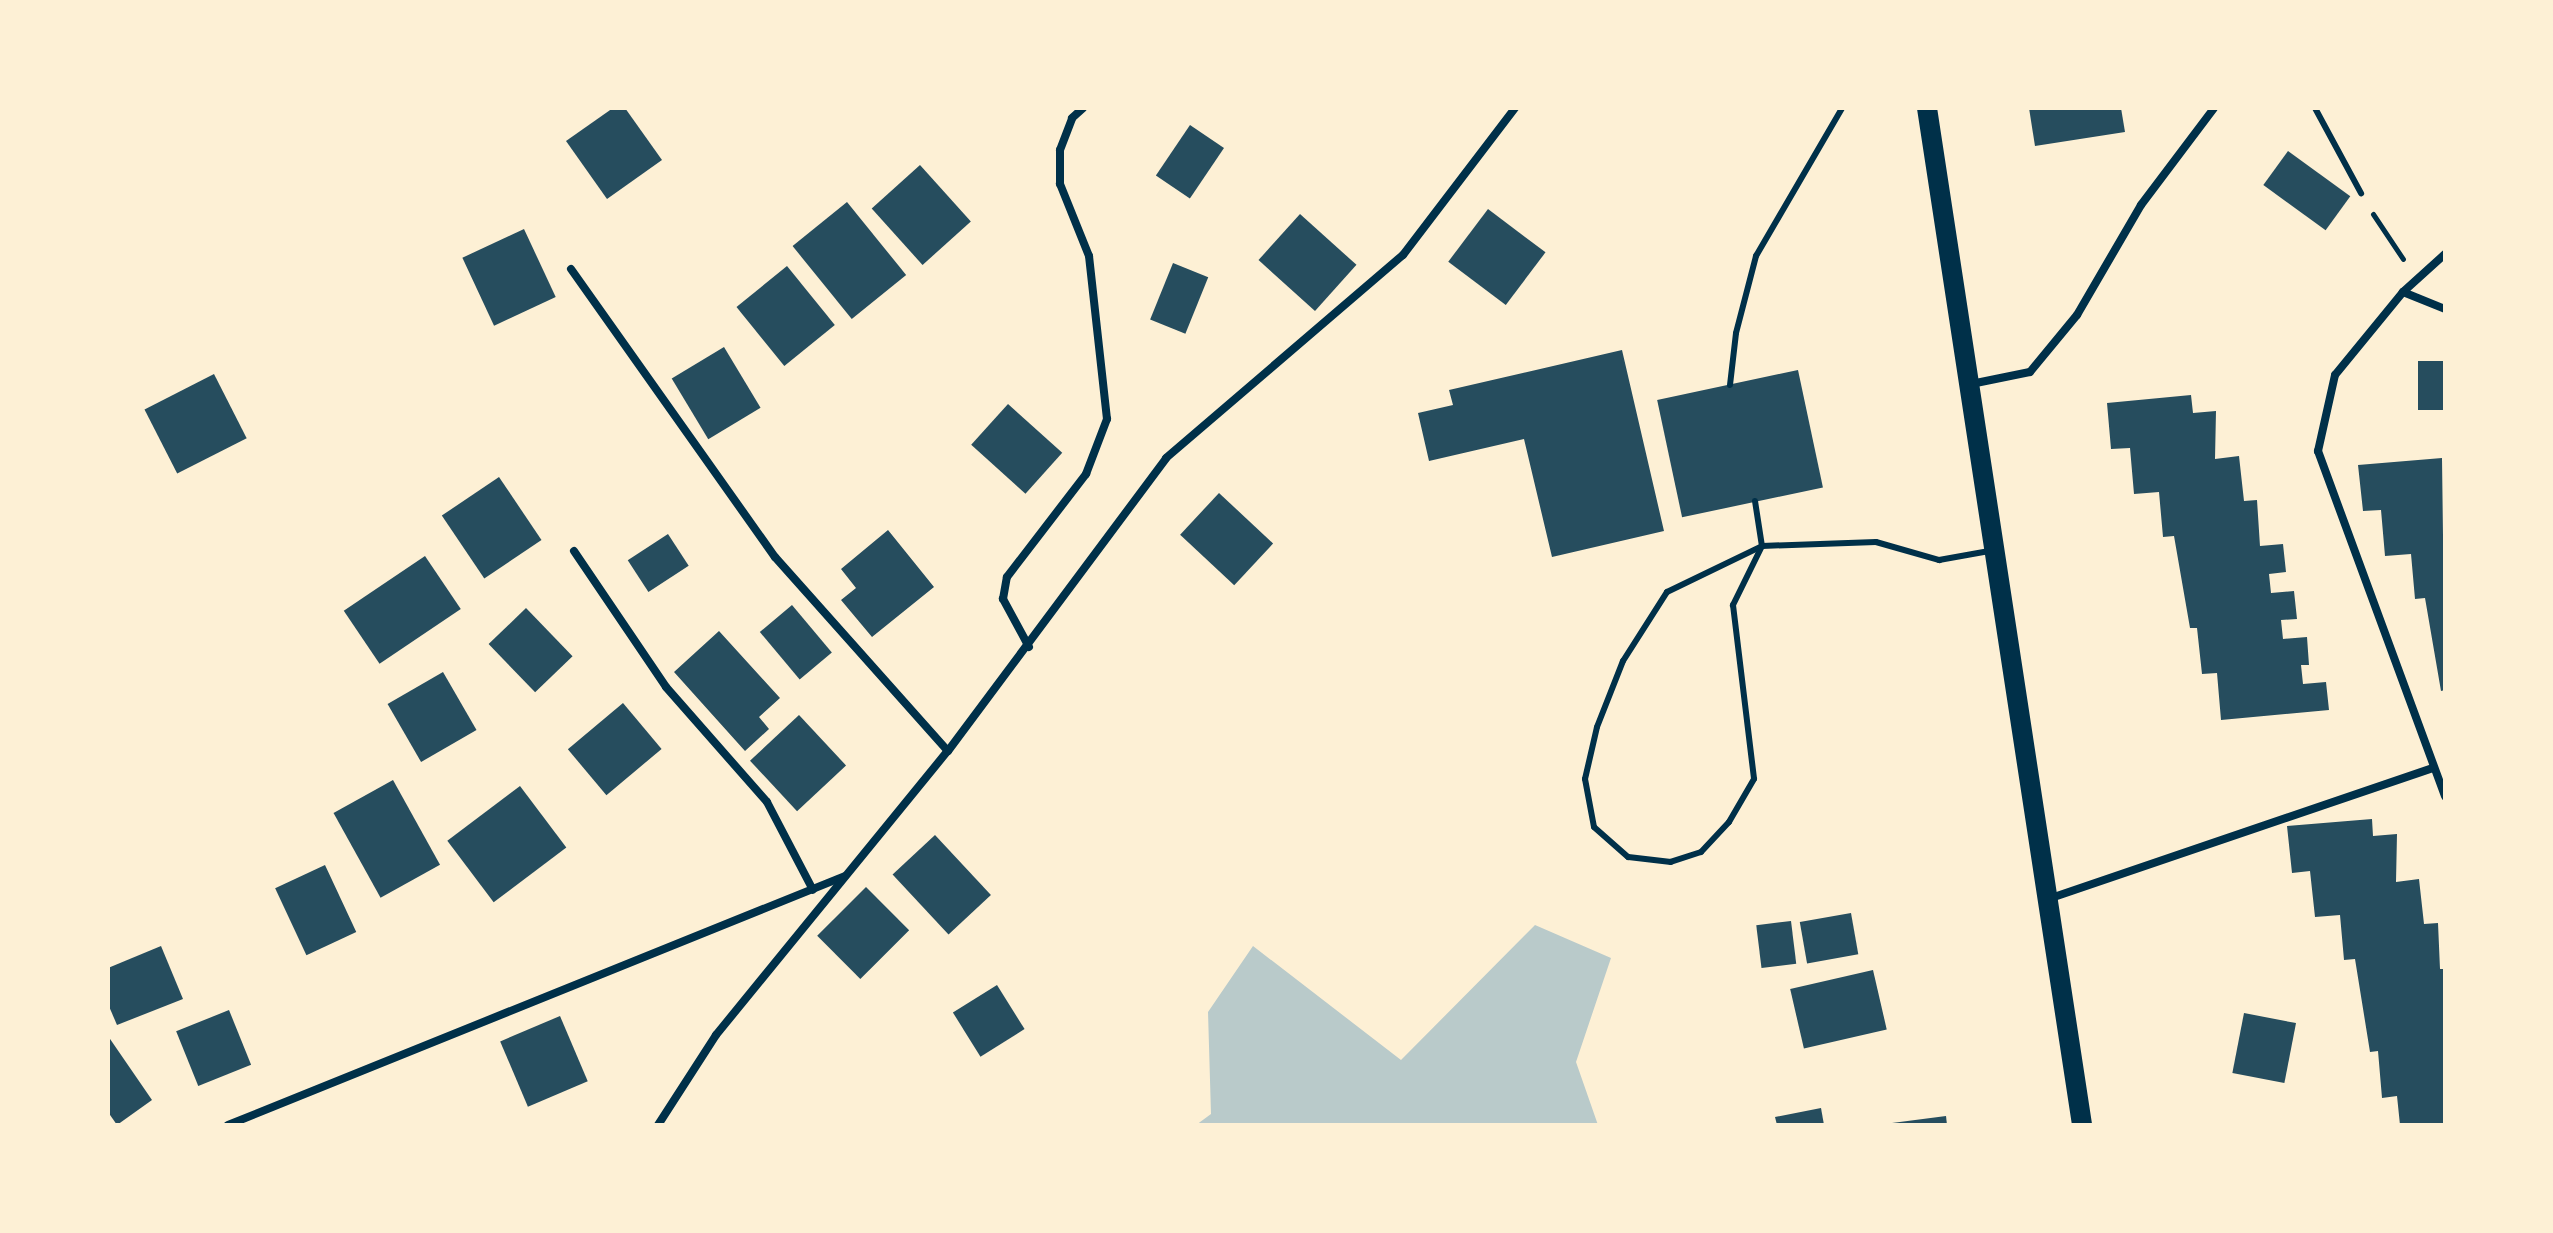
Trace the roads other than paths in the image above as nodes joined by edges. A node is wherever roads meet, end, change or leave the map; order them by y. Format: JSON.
{"nodes":[{"id":1,"x":1083,"y":108,"type":"edge"},
{"id":2,"x":1515,"y":108,"type":"edge"},
{"id":3,"x":1842,"y":108,"type":"edge"},
{"id":4,"x":1927,"y":108,"type":"edge"},
{"id":5,"x":2214,"y":108,"type":"edge"},
{"id":6,"x":2315,"y":108,"type":"edge"},
{"id":7,"x":2361,"y":193,"type":"road end"},
{"id":8,"x":2445,"y":254,"type":"edge"},
{"id":9,"x":571,"y":269,"type":"dead end"},
{"id":10,"x":2403,"y":292,"type":"junction"},
{"id":11,"x":2445,"y":309,"type":"edge"},
{"id":12,"x":1970,"y":384,"type":"junction"},
{"id":13,"x":1730,"y":385,"type":"dead end"},
{"id":14,"x":1755,"y":501,"type":"dead end"},
{"id":15,"x":1762,"y":546,"type":"junction"},
{"id":16,"x":574,"y":551,"type":"dead end"},
{"id":17,"x":1991,"y":551,"type":"junction"},
{"id":18,"x":1029,"y":647,"type":"junction"},
{"id":19,"x":948,"y":751,"type":"junction"},
{"id":20,"x":2432,"y":768,"type":"junction"},
{"id":21,"x":2445,"y":796,"type":"edge"},
{"id":22,"x":846,"y":876,"type":"junction"},
{"id":23,"x":813,"y":890,"type":"junction"},
{"id":24,"x":2051,"y":898,"type":"junction"},
{"id":25,"x":228,"y":1125,"type":"edge"},
{"id":26,"x":658,"y":1125,"type":"edge"},
{"id":27,"x":2082,"y":1125,"type":"edge"}],
"edges":[{"from":1,"to":18,"type":"street"},
{"from":2,"to":18,"type":"street"},
{"from":3,"to":13,"type":"lane"},
{"from":4,"to":12,"type":"main road"},
{"from":5,"to":12,"type":"street"},
{"from":6,"to":7,"type":"lane"},
{"from":8,"to":10,"type":"street"},
{"from":9,"to":19,"type":"street"},
{"from":10,"to":11,"type":"street"},
{"from":10,"to":20,"type":"street"},
{"from":12,"to":17,"type":"main road"},
{"from":14,"to":15,"type":"lane"},
{"from":15,"to":15,"type":"lane"},
{"from":15,"to":17,"type":"lane"},
{"from":16,"to":23,"type":"street"},
{"from":17,"to":24,"type":"main road"},
{"from":18,"to":19,"type":"street"},
{"from":19,"to":22,"type":"street"},
{"from":20,"to":21,"type":"street"},
{"from":20,"to":24,"type":"street"},
{"from":22,"to":23,"type":"street"},
{"from":22,"to":26,"type":"street"},
{"from":23,"to":25,"type":"street"},
{"from":24,"to":27,"type":"main road"}]}
